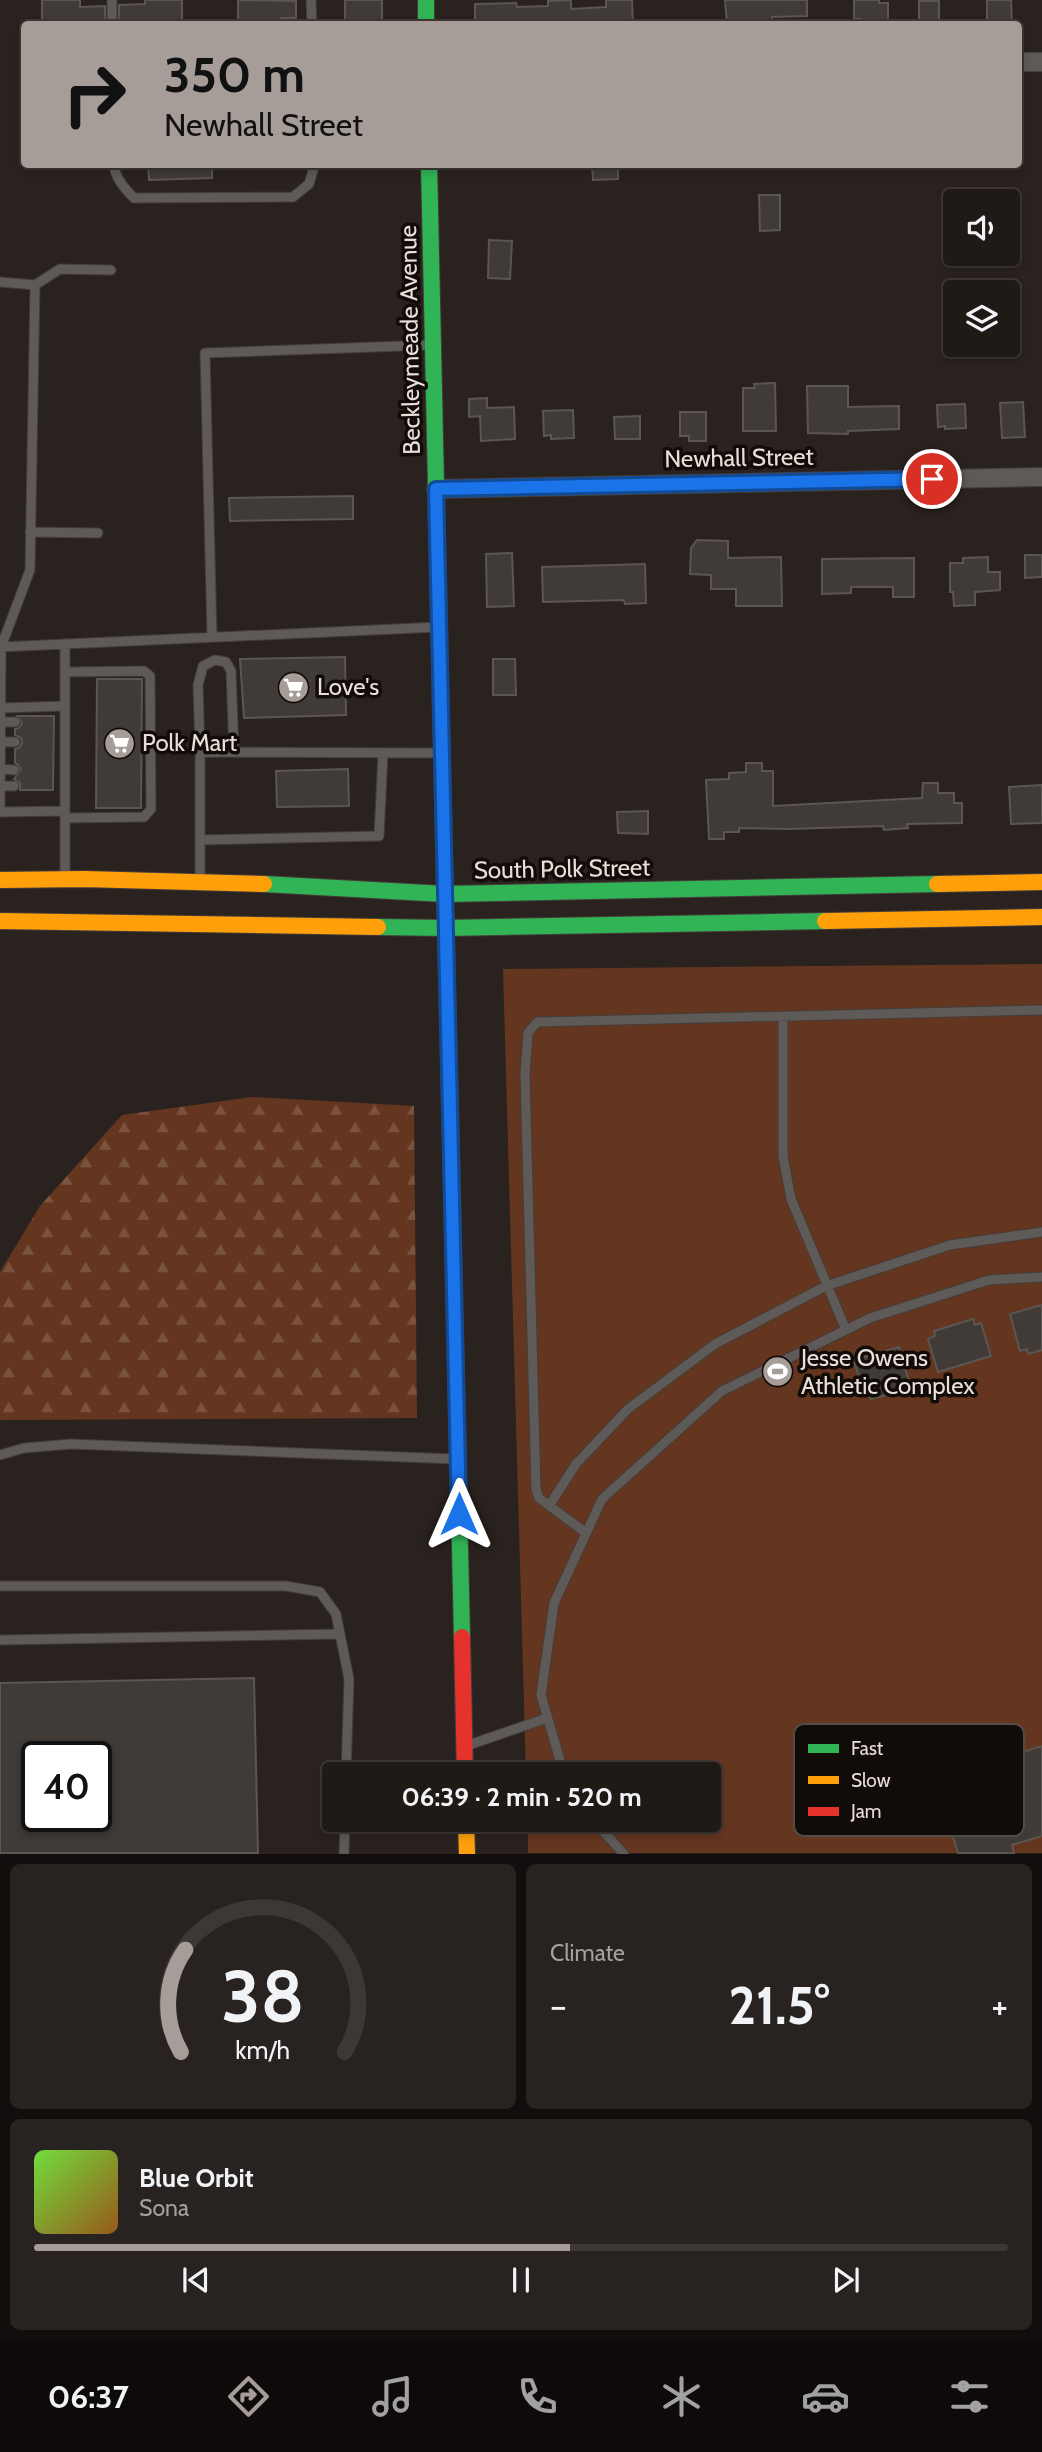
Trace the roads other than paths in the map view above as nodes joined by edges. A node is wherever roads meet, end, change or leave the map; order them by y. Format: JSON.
{"nodes":[{"id":1,"x":112,"y":0,"type":"edge"},
{"id":2,"x":311,"y":0,"type":"edge"},
{"id":3,"x":426,"y":0,"type":"edge"},
{"id":4,"x":112,"y":21,"type":"edge"},
{"id":5,"x":312,"y":21,"type":"edge"},
{"id":6,"x":426,"y":21,"type":"edge"},
{"id":7,"x":1022,"y":62,"type":"edge"},
{"id":8,"x":1042,"y":62,"type":"edge"},
{"id":9,"x":114,"y":168,"type":"edge"},
{"id":10,"x":314,"y":168,"type":"edge"},
{"id":11,"x":429,"y":168,"type":"edge"},
{"id":12,"x":111,"y":270,"type":"dead end"},
{"id":13,"x":0,"y":282,"type":"edge"},
{"id":14,"x":35,"y":285,"type":"junction"},
{"id":15,"x":433,"y":344,"type":"junction"},
{"id":16,"x":1042,"y":477,"type":"edge"},
{"id":17,"x":436,"y":489,"type":"junction"},
{"id":18,"x":30,"y":532,"type":"junction"},
{"id":19,"x":98,"y":533,"type":"dead end"},
{"id":20,"x":439,"y":626,"type":"junction"},
{"id":21,"x":212,"y":637,"type":"junction"},
{"id":22,"x":65,"y":643,"type":"junction"},
{"id":23,"x":1,"y":647,"type":"edge"},
{"id":24,"x":65,"y":672,"type":"junction"},
{"id":25,"x":65,"y":706,"type":"junction"},
{"id":26,"x":1,"y":708,"type":"edge"},
{"id":27,"x":1,"y":722,"type":"edge"},
{"id":28,"x":15,"y":722,"type":"dead end"},
{"id":29,"x":54,"y":722,"type":"dead end"},
{"id":30,"x":65,"y":722,"type":"junction"},
{"id":31,"x":54,"y":741,"type":"dead end"},
{"id":32,"x":65,"y":741,"type":"junction"},
{"id":33,"x":1,"y":742,"type":"edge"},
{"id":34,"x":15,"y":742,"type":"dead end"},
{"id":35,"x":200,"y":752,"type":"junction"},
{"id":36,"x":234,"y":752,"type":"junction"},
{"id":37,"x":383,"y":753,"type":"junction"},
{"id":38,"x":442,"y":753,"type":"junction"},
{"id":39,"x":1,"y":769,"type":"edge"},
{"id":40,"x":53,"y":769,"type":"dead end"},
{"id":41,"x":65,"y":769,"type":"junction"},
{"id":42,"x":15,"y":770,"type":"dead end"},
{"id":43,"x":1,"y":786,"type":"edge"},
{"id":44,"x":15,"y":786,"type":"dead end"},
{"id":45,"x":53,"y":786,"type":"dead end"},
{"id":46,"x":65,"y":786,"type":"junction"},
{"id":47,"x":65,"y":815,"type":"junction"},
{"id":48,"x":200,"y":840,"type":"junction"},
{"id":49,"x":65,"y":879,"type":"junction"},
{"id":50,"x":0,"y":880,"type":"edge"},
{"id":51,"x":200,"y":882,"type":"junction"},
{"id":52,"x":1042,"y":882,"type":"edge"},
{"id":53,"x":445,"y":894,"type":"junction"},
{"id":54,"x":1003,"y":900,"type":"junction"},
{"id":55,"x":1042,"y":917,"type":"edge"},
{"id":56,"x":0,"y":921,"type":"edge"},
{"id":57,"x":446,"y":928,"type":"junction"},
{"id":58,"x":1042,"y":1010,"type":"edge"},
{"id":59,"x":783,"y":1017,"type":"junction"},
{"id":60,"x":1042,"y":1232,"type":"edge"},
{"id":61,"x":1042,"y":1277,"type":"edge"},
{"id":62,"x":826,"y":1286,"type":"junction"},
{"id":63,"x":846,"y":1329,"type":"junction"},
{"id":64,"x":0,"y":1455,"type":"edge"},
{"id":65,"x":458,"y":1459,"type":"junction"},
{"id":66,"x":550,"y":1506,"type":"junction"},
{"id":67,"x":586,"y":1533,"type":"junction"},
{"id":68,"x":0,"y":1586,"type":"edge"},
{"id":69,"x":340,"y":1633,"type":"junction"},
{"id":70,"x":0,"y":1640,"type":"edge"},
{"id":71,"x":547,"y":1717,"type":"junction"},
{"id":72,"x":464,"y":1746,"type":"junction"},
{"id":73,"x":346,"y":1762,"type":"edge"},
{"id":74,"x":464,"y":1762,"type":"edge"},
{"id":75,"x":560,"y":1762,"type":"edge"},
{"id":76,"x":345,"y":1832,"type":"edge"},
{"id":77,"x":466,"y":1832,"type":"edge"},
{"id":78,"x":604,"y":1832,"type":"edge"},
{"id":79,"x":344,"y":1853,"type":"edge"},
{"id":80,"x":467,"y":1853,"type":"edge"},
{"id":81,"x":624,"y":1853,"type":"edge"}],
"edges":[{"from":1,"to":4,"type":"lane"},
{"from":2,"to":5,"type":"lane"},
{"from":3,"to":6,"type":"main road"},
{"from":7,"to":8,"type":"street"},
{"from":9,"to":10,"type":"lane"},
{"from":11,"to":15,"type":"main road","name":"Beckleymeade Avenue"},
{"from":12,"to":14,"type":"lane"},
{"from":13,"to":14,"type":"lane"},
{"from":14,"to":18,"type":"lane"},
{"from":15,"to":17,"type":"main road","name":"Beckleymeade Avenue"},
{"from":15,"to":21,"type":"lane"},
{"from":16,"to":17,"type":"street","name":"Newhall Street"},
{"from":17,"to":20,"type":"main road","name":"Beckleymeade Avenue"},
{"from":18,"to":19,"type":"lane"},
{"from":18,"to":23,"type":"lane"},
{"from":20,"to":21,"type":"lane"},
{"from":20,"to":38,"type":"main road","name":"Beckleymeade Avenue"},
{"from":21,"to":22,"type":"lane"},
{"from":22,"to":23,"type":"lane"},
{"from":22,"to":24,"type":"lane"},
{"from":23,"to":26,"type":"lane"},
{"from":24,"to":25,"type":"lane"},
{"from":24,"to":47,"type":"lane"},
{"from":25,"to":26,"type":"lane"},
{"from":25,"to":30,"type":"lane"},
{"from":26,"to":27,"type":"lane"},
{"from":27,"to":28,"type":"lane"},
{"from":27,"to":33,"type":"lane"},
{"from":29,"to":30,"type":"lane"},
{"from":30,"to":32,"type":"lane"},
{"from":31,"to":32,"type":"lane"},
{"from":32,"to":41,"type":"lane"},
{"from":33,"to":34,"type":"lane"},
{"from":33,"to":39,"type":"lane"},
{"from":35,"to":36,"type":"lane"},
{"from":35,"to":36,"type":"lane"},
{"from":35,"to":48,"type":"lane"},
{"from":36,"to":37,"type":"lane"},
{"from":37,"to":38,"type":"lane"},
{"from":37,"to":48,"type":"lane"},
{"from":38,"to":53,"type":"main road","name":"Beckleymeade Avenue"},
{"from":39,"to":42,"type":"lane"},
{"from":39,"to":43,"type":"lane"},
{"from":40,"to":41,"type":"lane"},
{"from":41,"to":46,"type":"lane"},
{"from":43,"to":44,"type":"lane"},
{"from":43,"to":47,"type":"lane"},
{"from":45,"to":46,"type":"lane"},
{"from":46,"to":47,"type":"lane"},
{"from":47,"to":49,"type":"lane"},
{"from":48,"to":51,"type":"lane"},
{"from":49,"to":50,"type":"main road","name":"South Polk Street"},
{"from":49,"to":51,"type":"main road","name":"South Polk Street"},
{"from":51,"to":53,"type":"main road","name":"South Polk Street"},
{"from":52,"to":54,"type":"main road","name":"South Polk Street"},
{"from":53,"to":54,"type":"main road","name":"South Polk Street"},
{"from":53,"to":57,"type":"main road","name":"Beckleymeade Avenue"},
{"from":54,"to":55,"type":"main road","name":"South Polk Street"},
{"from":54,"to":57,"type":"main road","name":"South Polk Street"},
{"from":56,"to":57,"type":"main road","name":"South Polk Street"},
{"from":57,"to":65,"type":"main road","name":"Beckleymeade Avenue"},
{"from":58,"to":59,"type":"lane"},
{"from":59,"to":62,"type":"lane"},
{"from":59,"to":66,"type":"lane"},
{"from":60,"to":62,"type":"lane"},
{"from":61,"to":63,"type":"lane"},
{"from":62,"to":63,"type":"lane"},
{"from":62,"to":66,"type":"lane"},
{"from":63,"to":67,"type":"lane"},
{"from":64,"to":65,"type":"lane"},
{"from":65,"to":72,"type":"main road","name":"Beckleymeade Avenue"},
{"from":66,"to":67,"type":"lane"},
{"from":67,"to":71,"type":"lane"},
{"from":68,"to":69,"type":"lane"},
{"from":69,"to":70,"type":"lane"},
{"from":69,"to":73,"type":"lane"},
{"from":71,"to":72,"type":"lane"},
{"from":71,"to":75,"type":"lane"},
{"from":72,"to":74,"type":"main road","name":"Beckleymeade Avenue"},
{"from":76,"to":79,"type":"lane"},
{"from":77,"to":80,"type":"main road"},
{"from":78,"to":81,"type":"lane"}]}
